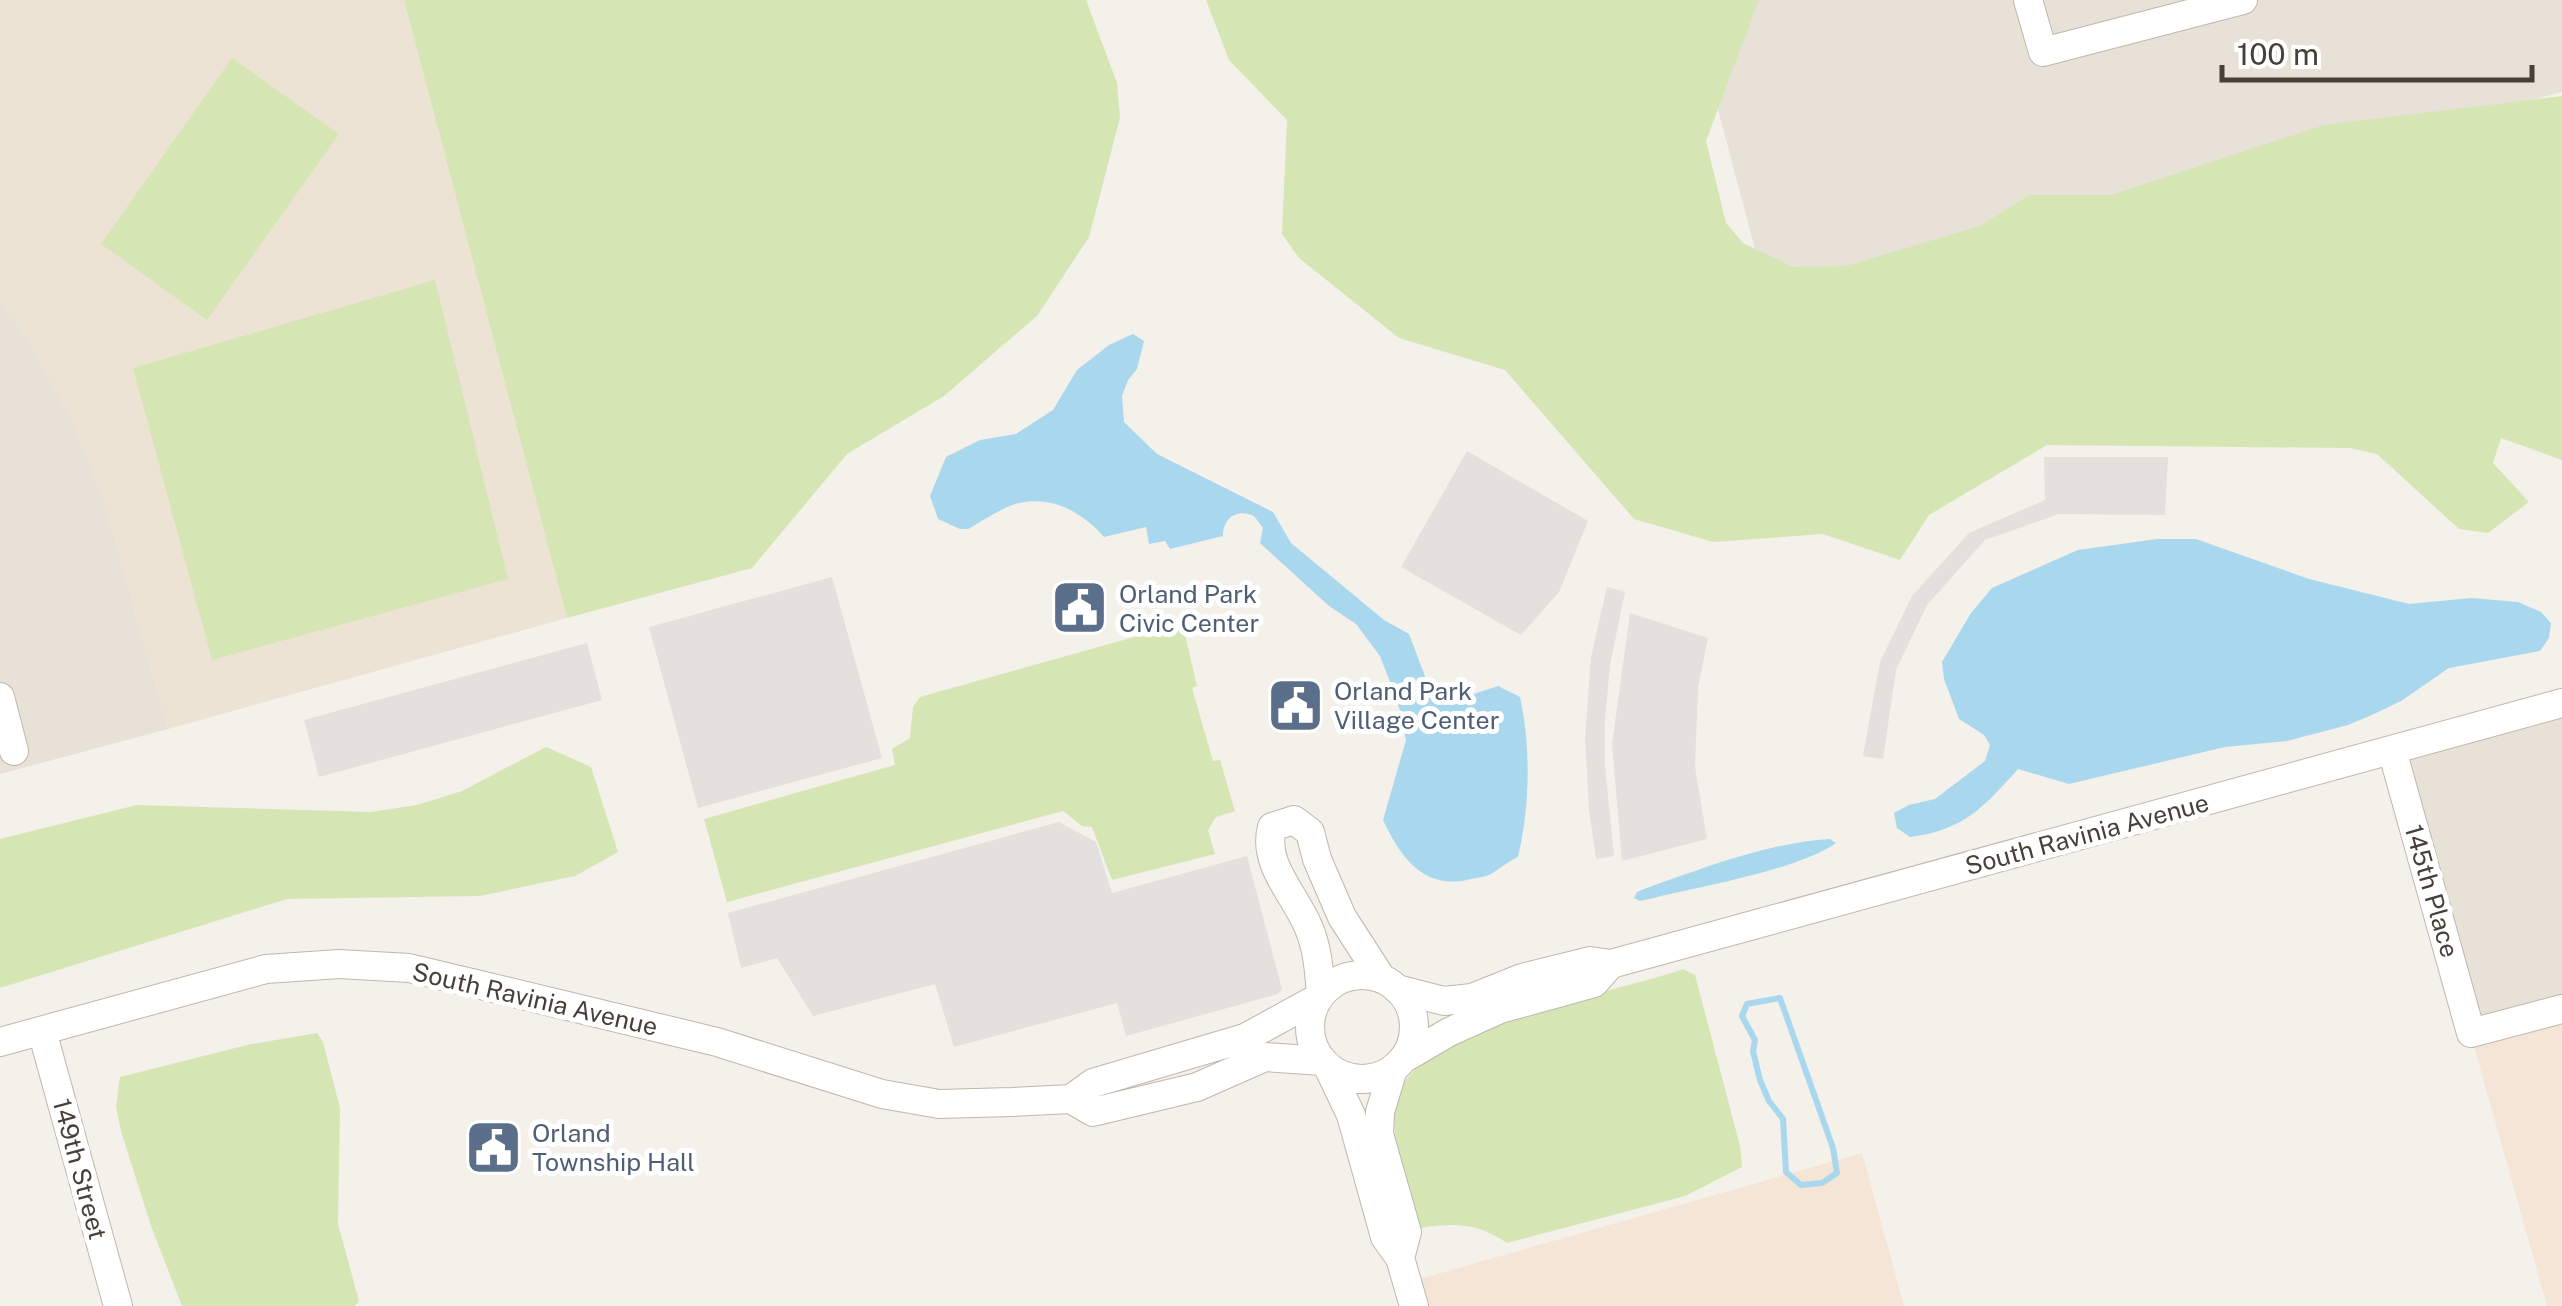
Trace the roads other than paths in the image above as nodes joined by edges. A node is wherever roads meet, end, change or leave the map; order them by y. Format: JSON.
{"nodes":[{"id":1,"x":2028,"y":0,"type":"edge"},
{"id":2,"x":2243,"y":0,"type":"edge"},
{"id":3,"x":0,"y":697,"type":"edge"},
{"id":4,"x":2562,"y":704,"type":"edge"},
{"id":5,"x":2392,"y":750,"type":"junction"},
{"id":6,"x":14,"y":752,"type":"dead end"},
{"id":7,"x":1612,"y":964,"type":"junction"},
{"id":8,"x":1390,"y":984,"type":"junction"},
{"id":9,"x":1320,"y":997,"type":"junction"},
{"id":10,"x":2562,"y":1009,"type":"edge"},
{"id":11,"x":42,"y":1031,"type":"junction"},
{"id":12,"x":0,"y":1042,"type":"edge"},
{"id":13,"x":1325,"y":1064,"type":"junction"},
{"id":14,"x":1398,"y":1064,"type":"junction"},
{"id":15,"x":1071,"y":1099,"type":"junction"},
{"id":16,"x":1400,"y":1258,"type":"junction"},
{"id":17,"x":118,"y":1306,"type":"edge"},
{"id":18,"x":1414,"y":1306,"type":"edge"}],
"edges":[{"from":1,"to":2,"type":"street"},
{"from":3,"to":6,"type":"street"},
{"from":4,"to":5,"type":"street","name":"South Ravinia Avenue"},
{"from":5,"to":7,"type":"street","name":"South Ravinia Avenue"},
{"from":5,"to":10,"type":"street","name":"145th Place"},
{"from":7,"to":8,"type":"street","name":"South Ravinia Avenue"},
{"from":7,"to":14,"type":"street","name":"South Ravinia Avenue"},
{"from":8,"to":9,"type":"street"},
{"from":8,"to":9,"type":"street"},
{"from":8,"to":14,"type":"street"},
{"from":9,"to":13,"type":"street"},
{"from":9,"to":15,"type":"street","name":"South Ravinia Avenue"},
{"from":11,"to":12,"type":"street","name":"South Ravinia Avenue"},
{"from":11,"to":15,"type":"street","name":"South Ravinia Avenue"},
{"from":11,"to":17,"type":"street","name":"149th Street"},
{"from":13,"to":14,"type":"street"},
{"from":13,"to":15,"type":"street","name":"South Ravinia Avenue"},
{"from":13,"to":16,"type":"street"},
{"from":14,"to":16,"type":"street"},
{"from":16,"to":18,"type":"street"}]}
